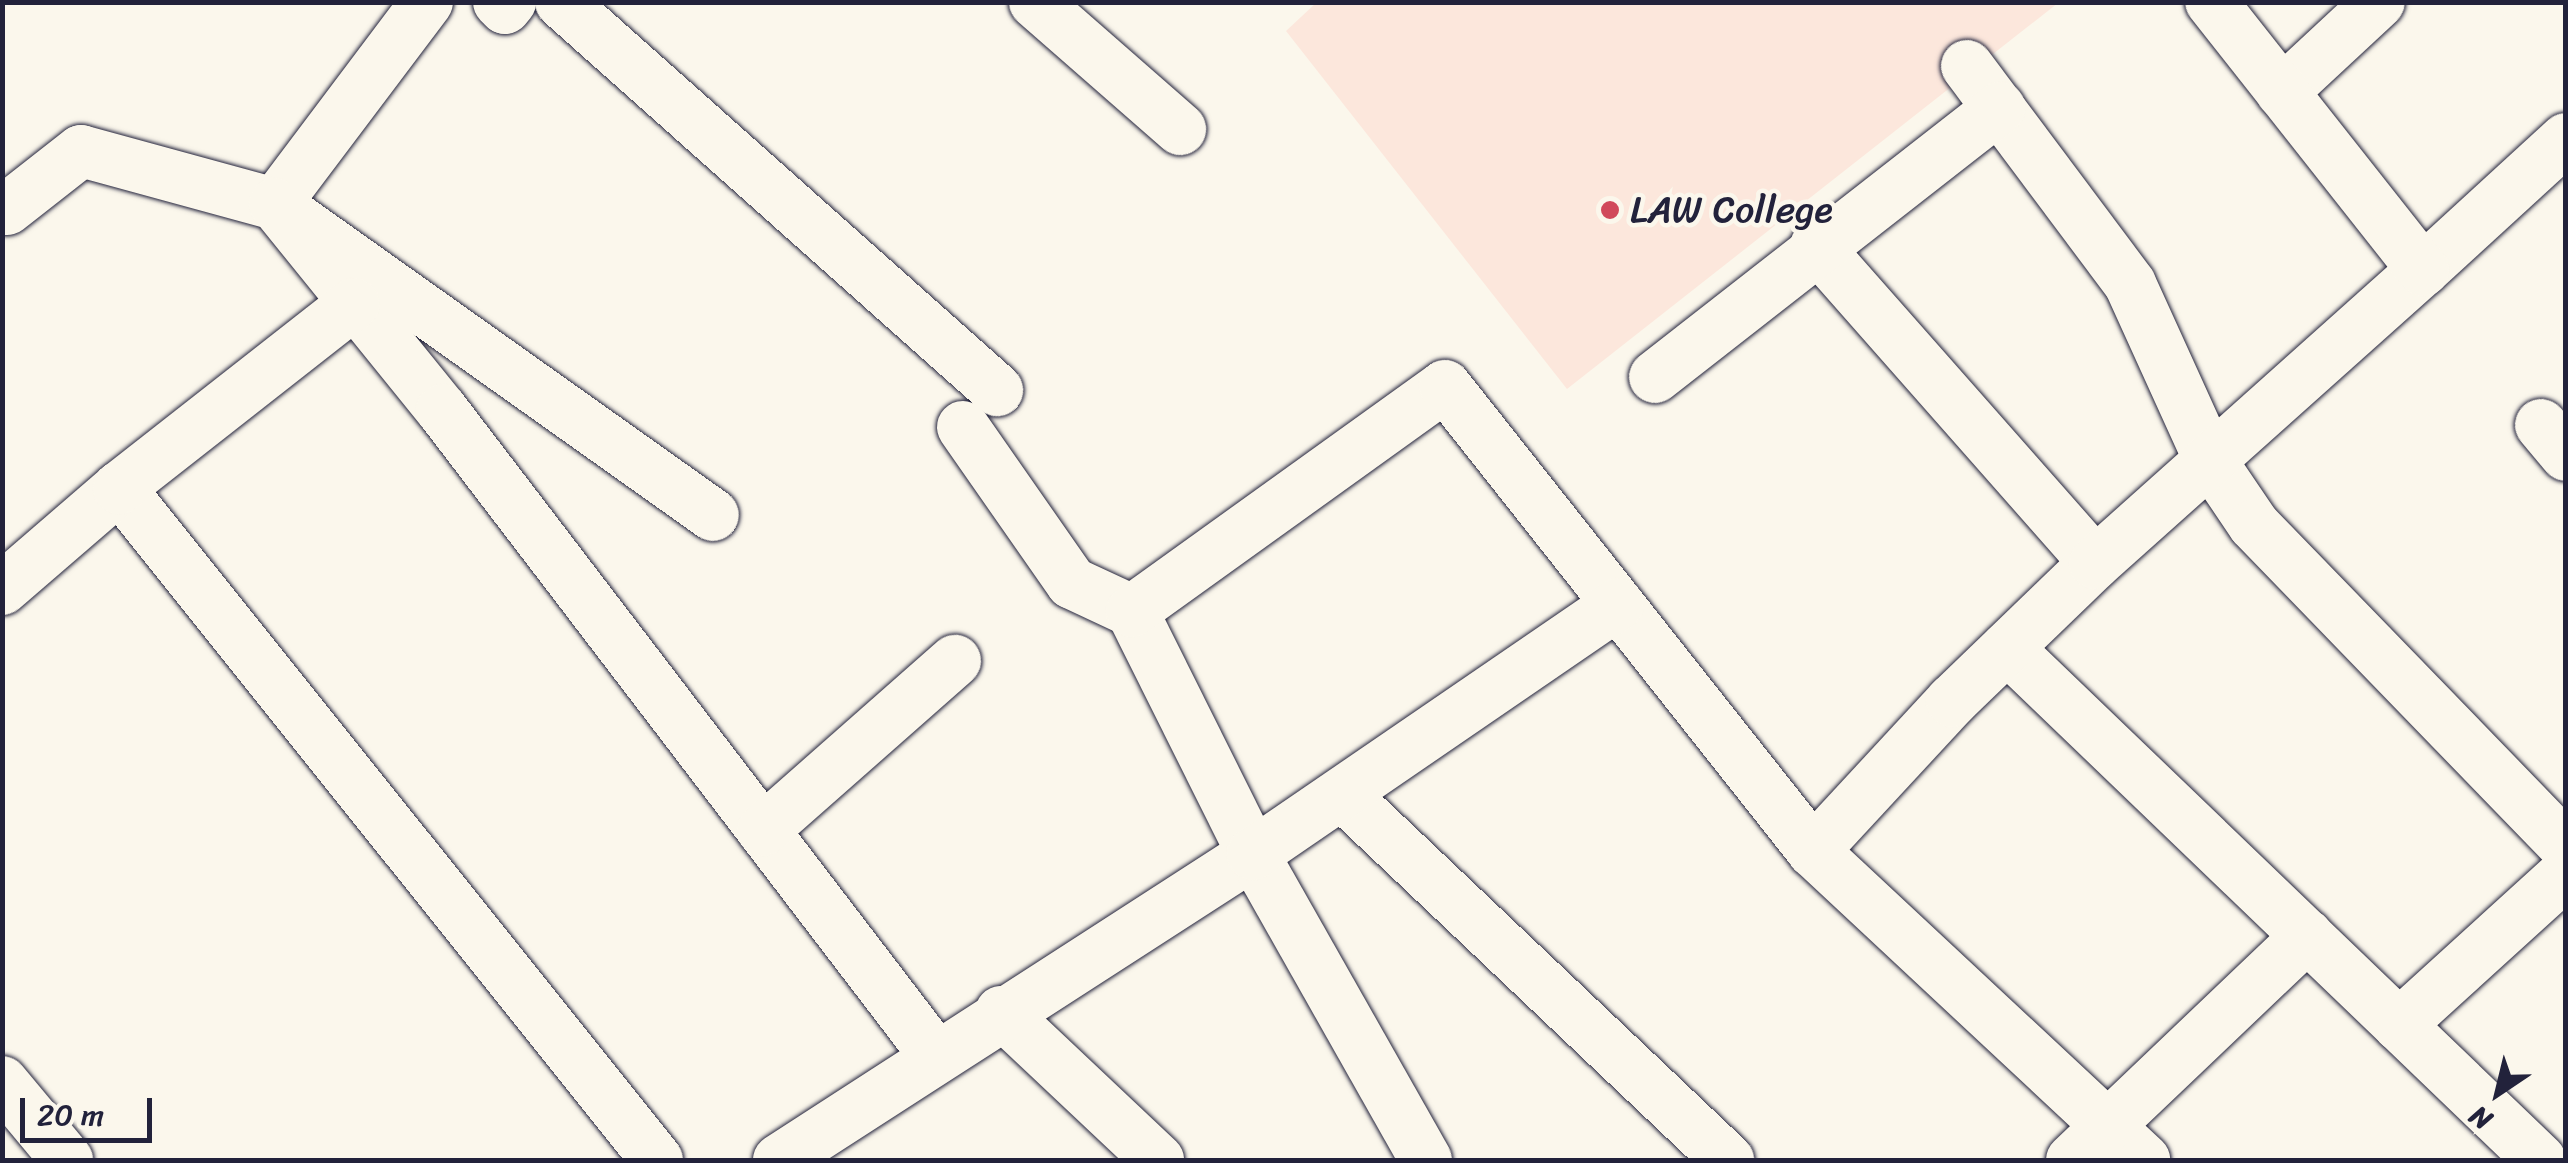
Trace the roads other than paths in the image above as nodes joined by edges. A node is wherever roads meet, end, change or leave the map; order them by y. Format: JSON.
{"nodes":[{"id":1,"x":427,"y":2,"type":"edge"},
{"id":2,"x":499,"y":2,"type":"edge"},
{"id":3,"x":510,"y":2,"type":"edge"},
{"id":4,"x":561,"y":2,"type":"edge"},
{"id":5,"x":1036,"y":2,"type":"edge"},
{"id":6,"x":2212,"y":2,"type":"edge"},
{"id":7,"x":2379,"y":2,"type":"edge"},
{"id":8,"x":1967,"y":66,"type":"dead end"},
{"id":9,"x":2282,"y":92,"type":"junction"},
{"id":10,"x":1999,"y":108,"type":"junction"},
{"id":11,"x":1180,"y":129,"type":"dead end"},
{"id":12,"x":2566,"y":139,"type":"edge"},
{"id":13,"x":275,"y":204,"type":"junction"},
{"id":14,"x":4,"y":209,"type":"edge"},
{"id":15,"x":1816,"y":246,"type":"junction"},
{"id":16,"x":2423,"y":270,"type":"junction"},
{"id":17,"x":354,"y":304,"type":"junction"},
{"id":18,"x":1655,"y":377,"type":"dead end"},
{"id":19,"x":2210,"y":460,"type":"junction"},
{"id":20,"x":118,"y":488,"type":"junction"},
{"id":21,"x":714,"y":515,"type":"dead end"},
{"id":22,"x":2095,"y":563,"type":"junction"},
{"id":23,"x":2,"y":589,"type":"edge"},
{"id":24,"x":1618,"y":604,"type":"junction"},
{"id":25,"x":1132,"y":612,"type":"junction"},
{"id":26,"x":2007,"y":648,"type":"junction"},
{"id":27,"x":955,"y":661,"type":"dead end"},
{"id":28,"x":1343,"y":795,"type":"junction"},
{"id":29,"x":763,"y":830,"type":"junction"},
{"id":30,"x":2566,"y":847,"type":"edge"},
{"id":31,"x":1814,"y":852,"type":"junction"},
{"id":32,"x":1253,"y":854,"type":"junction"},
{"id":33,"x":2566,"y":873,"type":"edge"},
{"id":34,"x":2307,"y":936,"type":"junction"},
{"id":35,"x":1002,"y":1012,"type":"junction"},
{"id":36,"x":2399,"y":1024,"type":"junction"},
{"id":37,"x":935,"y":1055,"type":"junction"},
{"id":38,"x":2,"y":1082,"type":"edge"},
{"id":39,"x":2108,"y":1149,"type":"edge"},
{"id":40,"x":67,"y":1160,"type":"edge"},
{"id":41,"x":657,"y":1160,"type":"edge"},
{"id":42,"x":778,"y":1160,"type":"edge"},
{"id":43,"x":1158,"y":1160,"type":"edge"},
{"id":44,"x":1426,"y":1160,"type":"edge"},
{"id":45,"x":1728,"y":1160,"type":"edge"},
{"id":46,"x":2540,"y":1160,"type":"edge"}],
"edges":[{"from":1,"to":13,"type":"street"},
{"from":2,"to":3,"type":"street"},
{"from":4,"to":25,"type":"street"},
{"from":5,"to":11,"type":"street"},
{"from":6,"to":9,"type":"street"},
{"from":7,"to":9,"type":"street"},
{"from":8,"to":10,"type":"street"},
{"from":9,"to":16,"type":"street"},
{"from":10,"to":15,"type":"street"},
{"from":10,"to":19,"type":"street"},
{"from":12,"to":16,"type":"street"},
{"from":13,"to":14,"type":"street"},
{"from":13,"to":17,"type":"street"},
{"from":13,"to":21,"type":"street"},
{"from":15,"to":18,"type":"street"},
{"from":15,"to":22,"type":"street"},
{"from":16,"to":19,"type":"street"},
{"from":17,"to":20,"type":"street"},
{"from":17,"to":29,"type":"street"},
{"from":19,"to":22,"type":"street"},
{"from":19,"to":30,"type":"street"},
{"from":20,"to":23,"type":"street"},
{"from":20,"to":41,"type":"street"},
{"from":22,"to":26,"type":"street"},
{"from":24,"to":25,"type":"street"},
{"from":24,"to":28,"type":"street"},
{"from":24,"to":31,"type":"street"},
{"from":25,"to":32,"type":"street"},
{"from":26,"to":31,"type":"street"},
{"from":26,"to":34,"type":"street"},
{"from":27,"to":29,"type":"street"},
{"from":28,"to":32,"type":"street"},
{"from":28,"to":45,"type":"street"},
{"from":29,"to":37,"type":"street"},
{"from":31,"to":39,"type":"street"},
{"from":32,"to":35,"type":"street"},
{"from":32,"to":44,"type":"street"},
{"from":33,"to":36,"type":"street"},
{"from":34,"to":36,"type":"street"},
{"from":34,"to":39,"type":"street"},
{"from":35,"to":37,"type":"street"},
{"from":35,"to":43,"type":"street"},
{"from":36,"to":46,"type":"street"},
{"from":37,"to":42,"type":"street"},
{"from":38,"to":40,"type":"street"}]}
